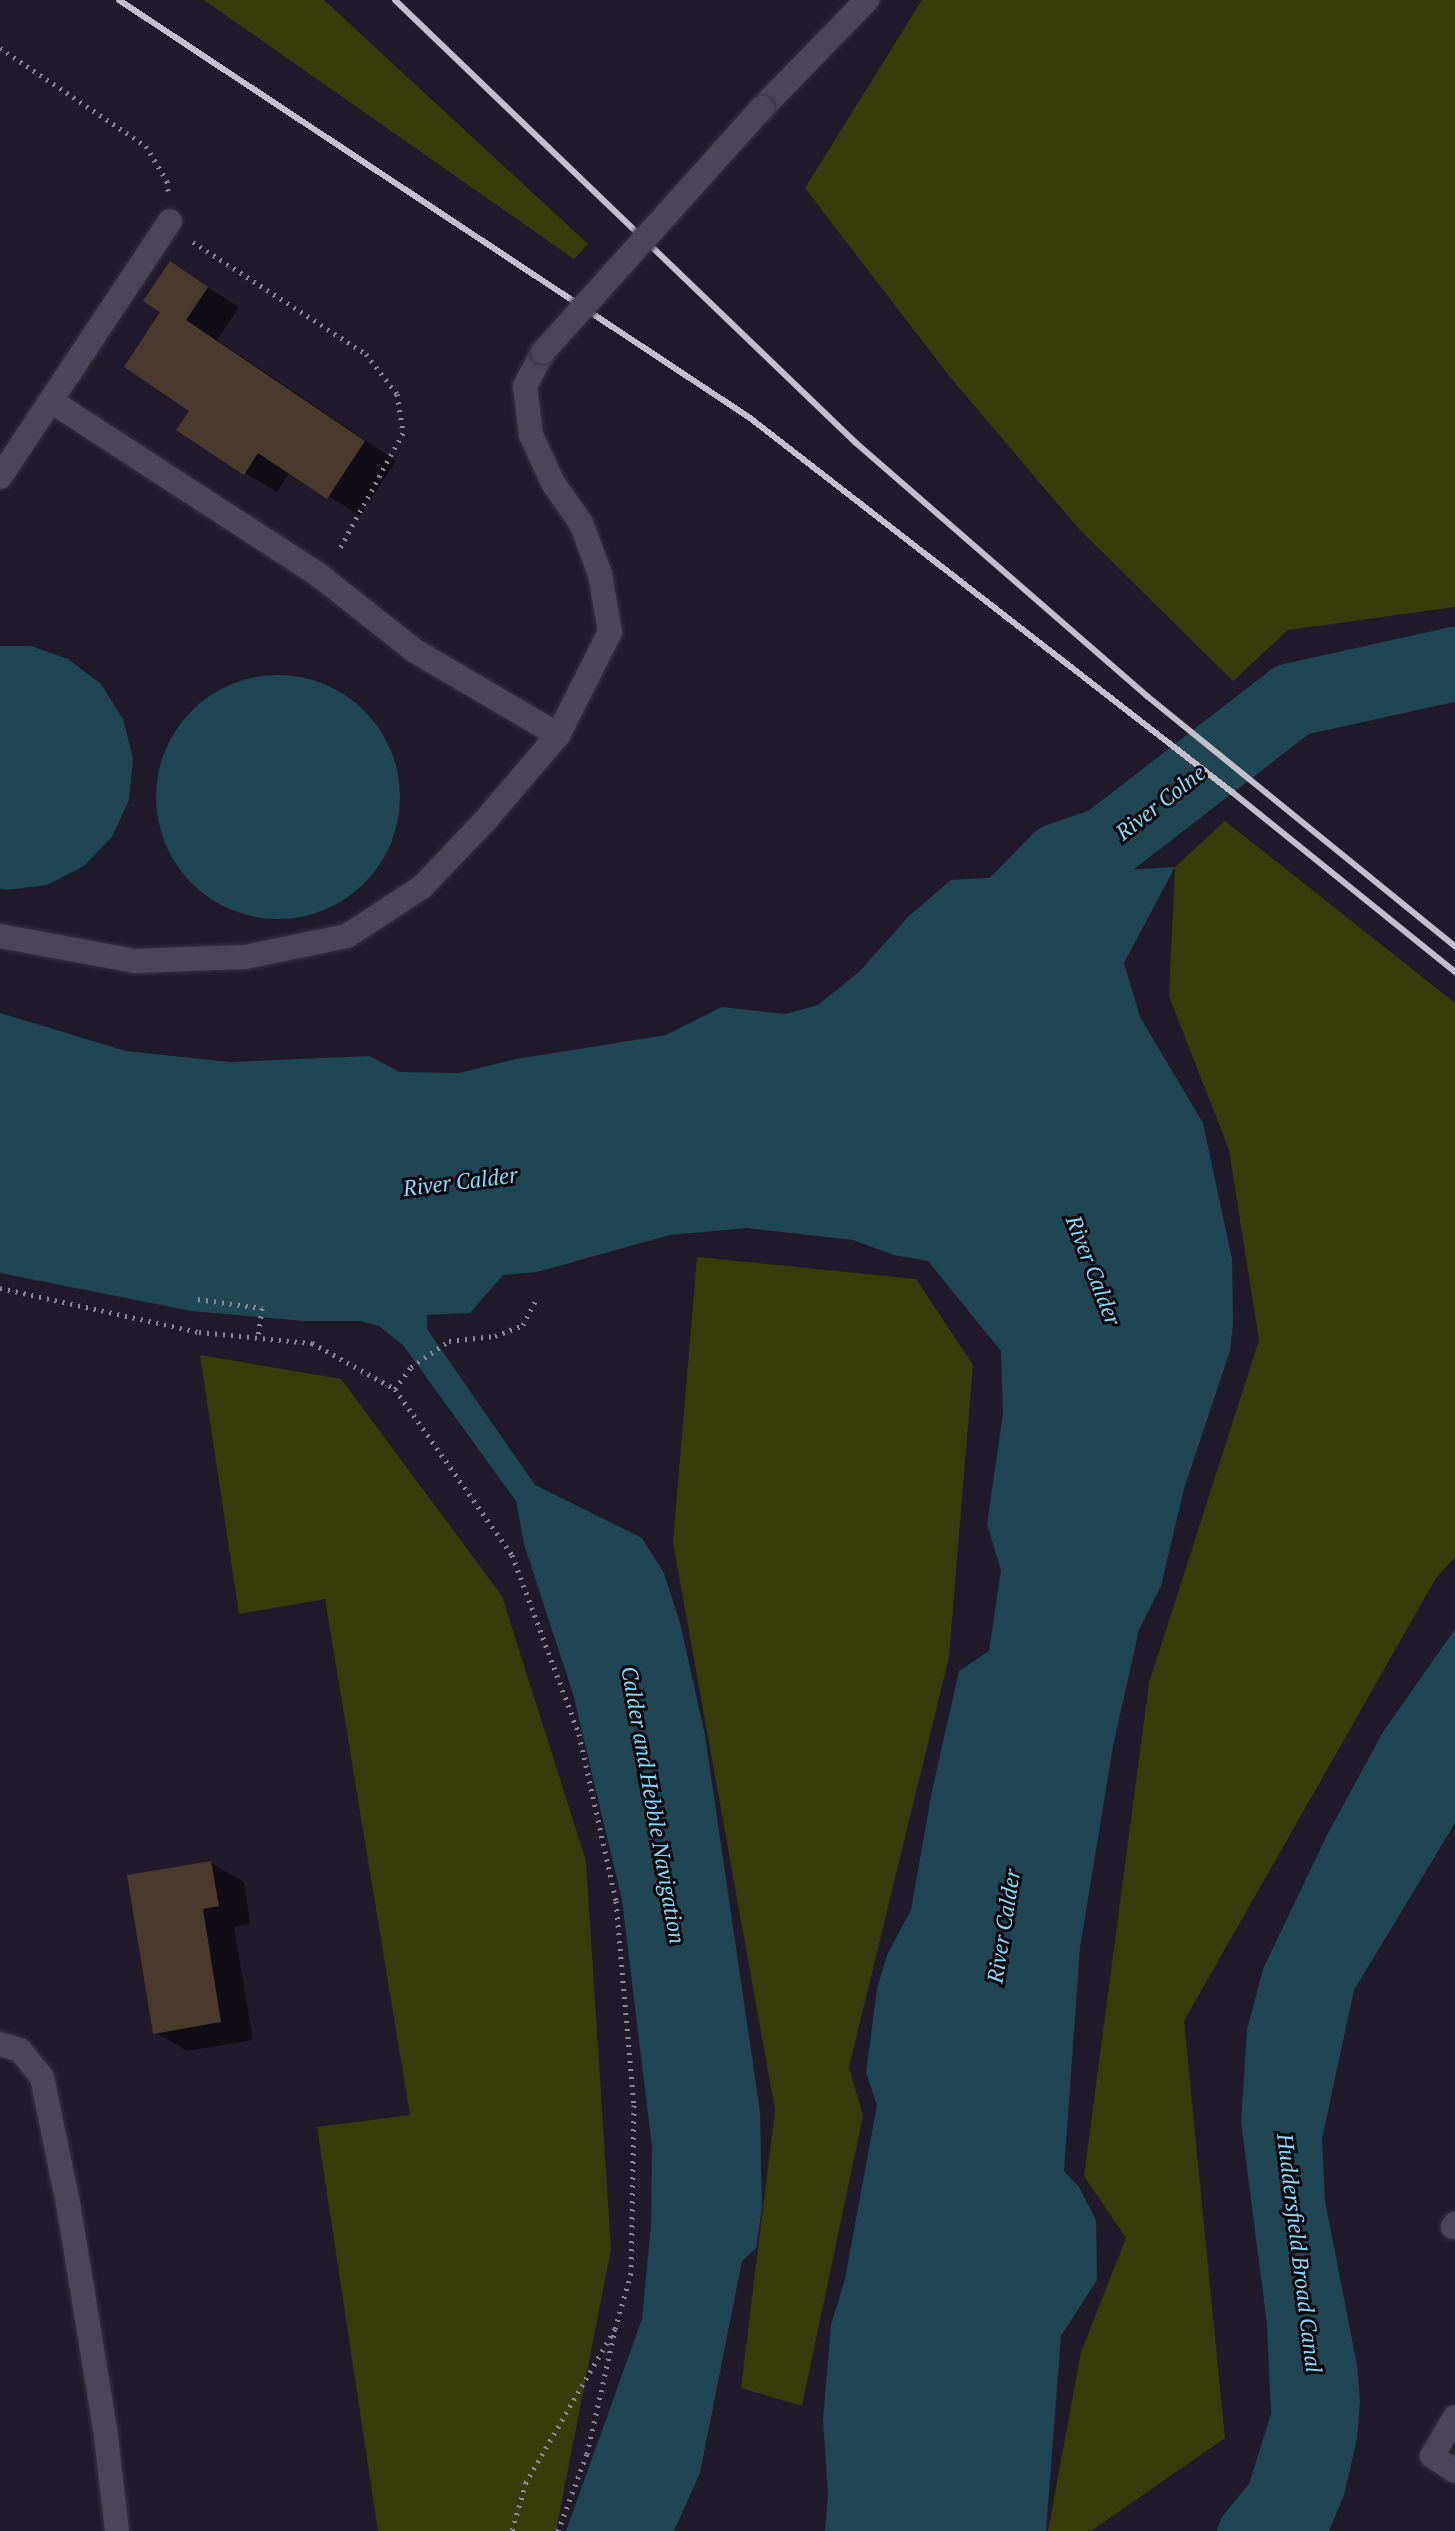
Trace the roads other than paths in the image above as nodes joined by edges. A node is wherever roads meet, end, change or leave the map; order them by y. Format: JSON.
{"nodes":[{"id":1,"x":867,"y":0,"type":"edge"},
{"id":2,"x":170,"y":221,"type":"road end"},
{"id":3,"x":51,"y":401,"type":"junction"},
{"id":4,"x":0,"y":477,"type":"edge"},
{"id":5,"x":558,"y":735,"type":"junction"},
{"id":6,"x":0,"y":936,"type":"edge"},
{"id":7,"x":0,"y":2044,"type":"edge"},
{"id":8,"x":1455,"y":2417,"type":"edge"},
{"id":9,"x":1455,"y":2471,"type":"edge"},
{"id":10,"x":117,"y":2525,"type":"edge"}],
"edges":[{"from":1,"to":5,"type":"lane","bridge":true},
{"from":2,"to":3,"type":"lane"},
{"from":3,"to":4,"type":"lane"},
{"from":3,"to":5,"type":"lane"},
{"from":5,"to":6,"type":"lane"},
{"from":7,"to":10,"type":"lane"},
{"from":8,"to":9,"type":"lane"}]}
